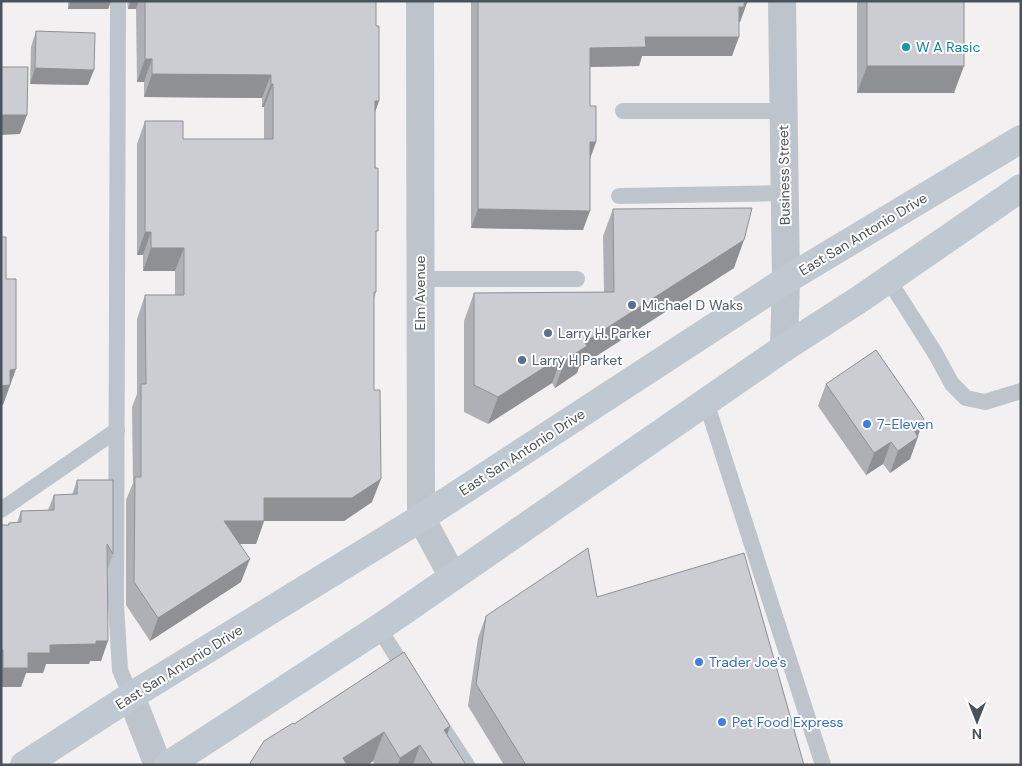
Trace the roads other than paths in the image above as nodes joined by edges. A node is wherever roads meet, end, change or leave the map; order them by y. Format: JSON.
{"nodes":[{"id":1,"x":118,"y":1,"type":"edge"},
{"id":2,"x":420,"y":1,"type":"edge"},
{"id":3,"x":782,"y":1,"type":"edge"},
{"id":4,"x":623,"y":112,"type":"dead end"},
{"id":5,"x":783,"y":112,"type":"junction"},
{"id":6,"x":1021,"y":140,"type":"edge"},
{"id":7,"x":1021,"y":188,"type":"edge"},
{"id":8,"x":784,"y":193,"type":"junction"},
{"id":9,"x":619,"y":196,"type":"dead end"},
{"id":10,"x":420,"y":279,"type":"junction"},
{"id":11,"x":577,"y":279,"type":"dead end"},
{"id":12,"x":786,"y":280,"type":"junction"},
{"id":13,"x":888,"y":280,"type":"junction"},
{"id":14,"x":784,"y":348,"type":"junction"},
{"id":15,"x":1021,"y":391,"type":"edge"},
{"id":16,"x":706,"y":402,"type":"junction"},
{"id":17,"x":117,"y":430,"type":"junction"},
{"id":18,"x":1,"y":510,"type":"edge"},
{"id":19,"x":421,"y":518,"type":"junction"},
{"id":20,"x":453,"y":577,"type":"junction"},
{"id":21,"x":379,"y":628,"type":"junction"},
{"id":22,"x":131,"y":696,"type":"junction"},
{"id":23,"x":24,"y":765,"type":"edge"},
{"id":24,"x":158,"y":765,"type":"edge"},
{"id":25,"x":168,"y":765,"type":"edge"},
{"id":26,"x":467,"y":765,"type":"edge"},
{"id":27,"x":823,"y":765,"type":"edge"}],
"edges":[{"from":1,"to":17,"type":"lane"},
{"from":2,"to":10,"type":"street","name":"Elm Avenue"},
{"from":3,"to":5,"type":"street","name":"Business Street"},
{"from":4,"to":5,"type":"lane"},
{"from":5,"to":8,"type":"street","name":"Business Street"},
{"from":6,"to":12,"type":"main road","name":"East San Antonio Drive"},
{"from":7,"to":13,"type":"main road"},
{"from":8,"to":9,"type":"lane"},
{"from":8,"to":12,"type":"street","name":"Business Street"},
{"from":10,"to":11,"type":"lane"},
{"from":10,"to":19,"type":"street","name":"Elm Avenue"},
{"from":12,"to":14,"type":"street","name":"Business Street"},
{"from":12,"to":19,"type":"main road","name":"East San Antonio Drive"},
{"from":13,"to":14,"type":"main road"},
{"from":13,"to":15,"type":"lane"},
{"from":14,"to":16,"type":"main road"},
{"from":16,"to":20,"type":"main road"},
{"from":16,"to":27,"type":"lane"},
{"from":17,"to":18,"type":"lane"},
{"from":17,"to":22,"type":"lane"},
{"from":19,"to":20,"type":"street","name":"Elm Avenue"},
{"from":19,"to":22,"type":"main road","name":"East San Antonio Drive"},
{"from":20,"to":21,"type":"main road"},
{"from":21,"to":25,"type":"main road"},
{"from":21,"to":26,"type":"lane"},
{"from":22,"to":23,"type":"main road","name":"East San Antonio Drive"},
{"from":22,"to":24,"type":"street"}]}
